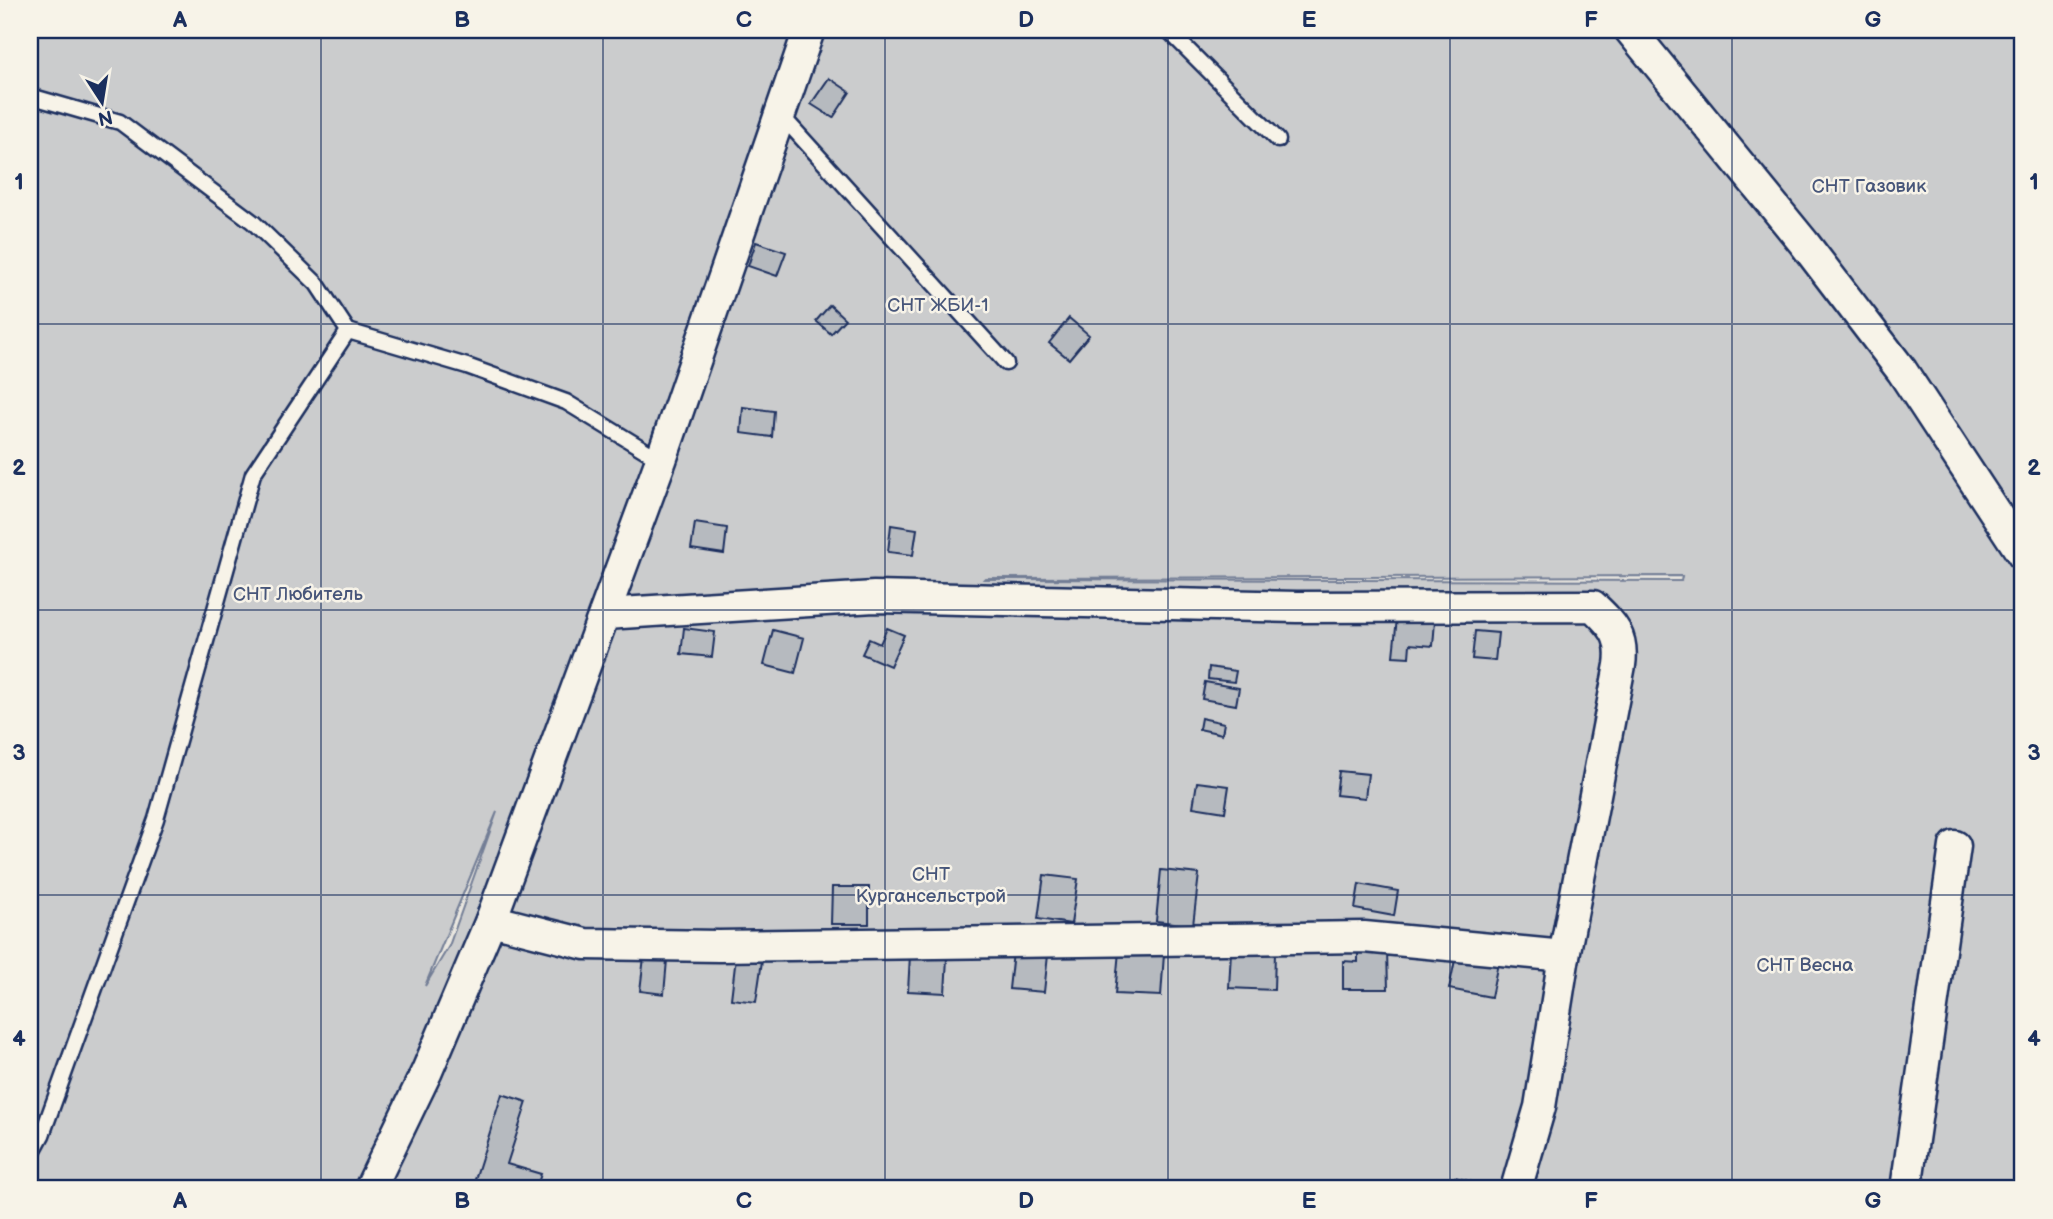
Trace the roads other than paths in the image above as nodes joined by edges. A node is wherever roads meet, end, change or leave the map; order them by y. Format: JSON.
{"nodes":[{"id":1,"x":809,"y":30,"type":"edge"},
{"id":2,"x":1168,"y":30,"type":"edge"},
{"id":3,"x":1630,"y":30,"type":"edge"},
{"id":4,"x":30,"y":96,"type":"edge"},
{"id":5,"x":780,"y":114,"type":"junction"},
{"id":6,"x":1278,"y":140,"type":"dead end"},
{"id":7,"x":348,"y":331,"type":"junction"},
{"id":8,"x":1006,"y":363,"type":"dead end"},
{"id":9,"x":661,"y":460,"type":"junction"},
{"id":10,"x":2023,"y":555,"type":"edge"},
{"id":11,"x":605,"y":614,"type":"junction"},
{"id":12,"x":1955,"y":846,"type":"dead end"},
{"id":13,"x":491,"y":920,"type":"junction"},
{"id":14,"x":1563,"y":956,"type":"junction"},
{"id":15,"x":30,"y":1157,"type":"edge"},
{"id":16,"x":370,"y":1189,"type":"edge"},
{"id":17,"x":1516,"y":1189,"type":"edge"},
{"id":18,"x":1906,"y":1189,"type":"edge"}],
"edges":[{"from":1,"to":5,"type":"street"},
{"from":2,"to":6,"type":"lane"},
{"from":3,"to":10,"type":"street"},
{"from":4,"to":7,"type":"lane"},
{"from":5,"to":8,"type":"lane"},
{"from":5,"to":9,"type":"street"},
{"from":7,"to":9,"type":"lane"},
{"from":7,"to":15,"type":"lane"},
{"from":9,"to":11,"type":"street"},
{"from":11,"to":13,"type":"street"},
{"from":11,"to":14,"type":"street"},
{"from":12,"to":18,"type":"street"},
{"from":13,"to":14,"type":"street"},
{"from":13,"to":16,"type":"street"},
{"from":14,"to":17,"type":"street"}]}
